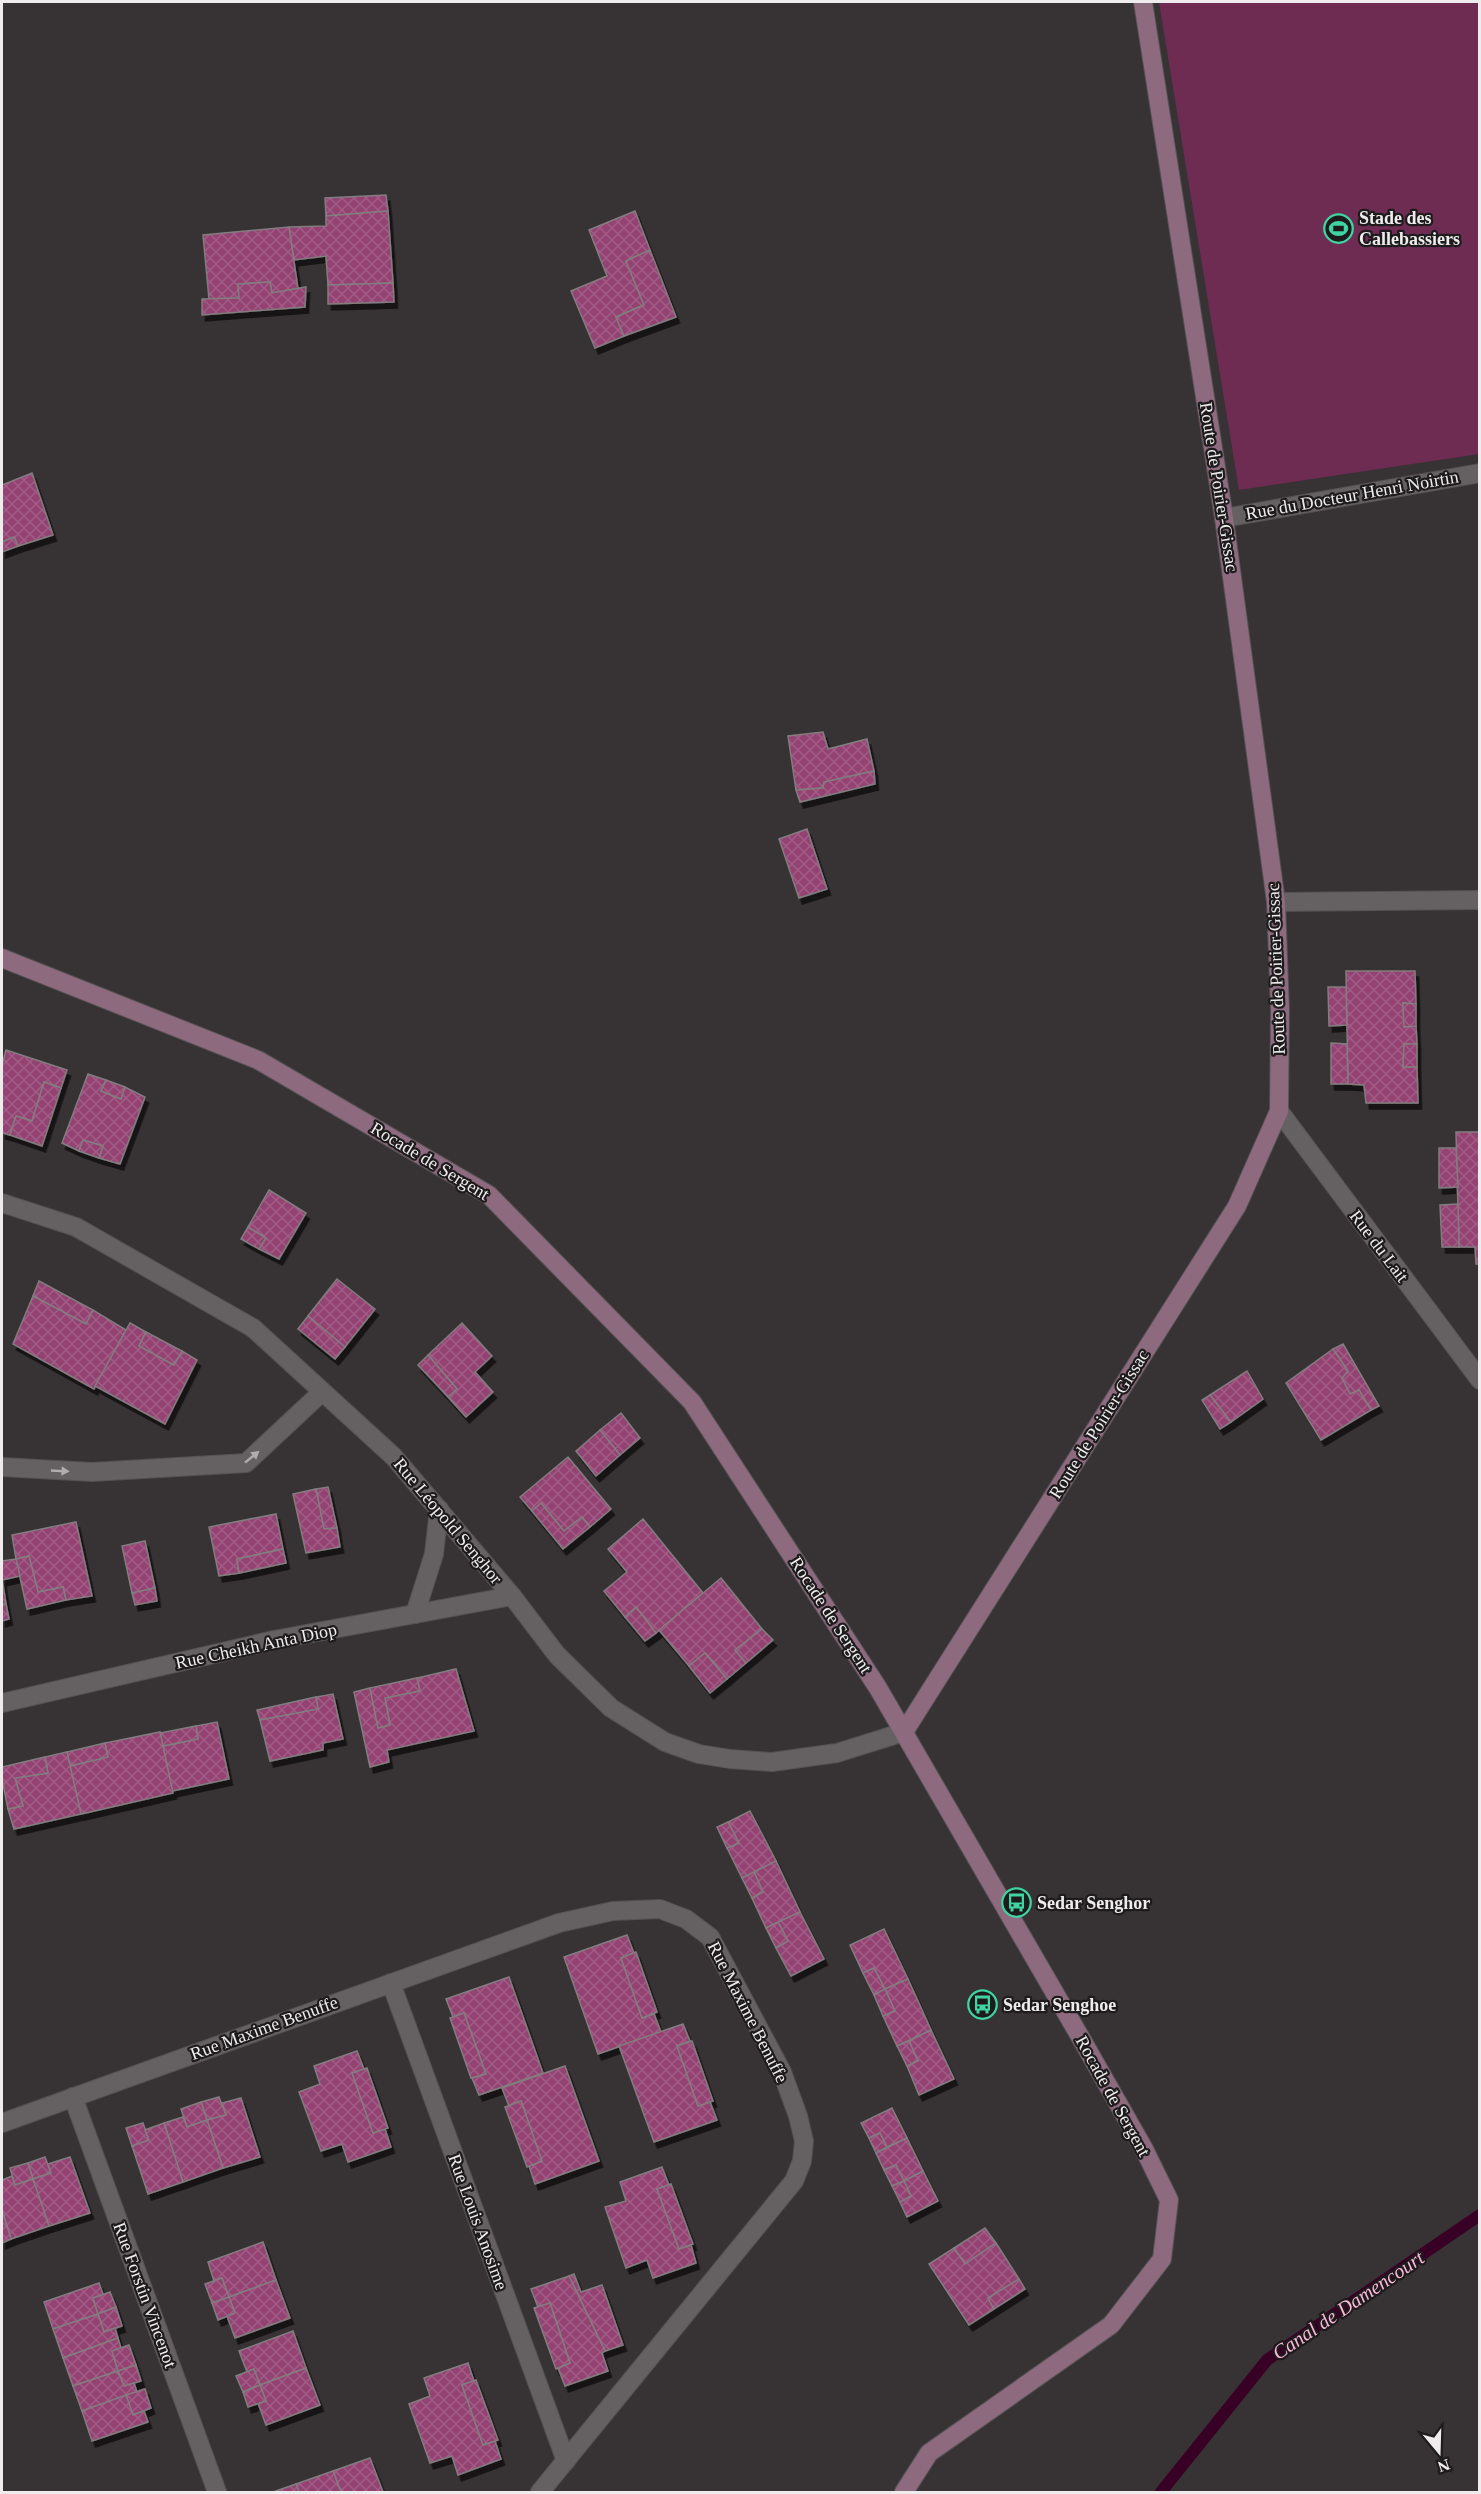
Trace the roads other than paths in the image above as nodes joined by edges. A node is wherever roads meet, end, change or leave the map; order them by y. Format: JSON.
{"nodes":[{"id":1,"x":1143,"y":2,"type":"edge"},
{"id":2,"x":1479,"y":473,"type":"edge"},
{"id":3,"x":1224,"y":518,"type":"junction"},
{"id":4,"x":1479,"y":900,"type":"edge"},
{"id":5,"x":1276,"y":902,"type":"junction"},
{"id":6,"x":2,"y":958,"type":"edge"},
{"id":7,"x":1279,"y":1111,"type":"junction"},
{"id":8,"x":2,"y":1203,"type":"edge"},
{"id":9,"x":1479,"y":1380,"type":"edge"},
{"id":10,"x":322,"y":1392,"type":"junction"},
{"id":11,"x":2,"y":1467,"type":"edge"},
{"id":12,"x":439,"y":1509,"type":"junction"},
{"id":13,"x":512,"y":1596,"type":"junction"},
{"id":14,"x":415,"y":1614,"type":"junction"},
{"id":15,"x":2,"y":1703,"type":"edge"},
{"id":16,"x":904,"y":1732,"type":"junction"},
{"id":17,"x":391,"y":1983,"type":"junction"},
{"id":18,"x":73,"y":2097,"type":"junction"},
{"id":19,"x":2,"y":2122,"type":"edge"},
{"id":20,"x":566,"y":2461,"type":"junction"},
{"id":21,"x":217,"y":2493,"type":"edge"},
{"id":22,"x":540,"y":2493,"type":"edge"},
{"id":23,"x":904,"y":2493,"type":"edge"}],
"edges":[{"from":1,"to":3,"type":"main road","name":"Route de Poirier-Gissac"},
{"from":2,"to":3,"type":"street","name":"Rue du Docteur Henri Noirtin"},
{"from":3,"to":5,"type":"main road","name":"Route de Poirier-Gissac"},
{"from":4,"to":5,"type":"street"},
{"from":5,"to":7,"type":"main road","name":"Route de Poirier-Gissac"},
{"from":6,"to":16,"type":"main road","name":"Rocade de Sergent"},
{"from":7,"to":9,"type":"street","name":"Rue du Lait"},
{"from":7,"to":16,"type":"main road","name":"Route de Poirier-Gissac"},
{"from":8,"to":10,"type":"street","name":"Rue Léopold Senghor"},
{"from":11,"to":10,"type":"street","one_way":true},
{"from":10,"to":12,"type":"street","name":"Rue Léopold Senghor"},
{"from":12,"to":13,"type":"street","name":"Rue Léopold Senghor"},
{"from":12,"to":14,"type":"street"},
{"from":13,"to":14,"type":"street","name":"Rue Cheikh Anta Diop"},
{"from":13,"to":16,"type":"street","name":"Rue Léopold Senghor"},
{"from":14,"to":15,"type":"street","name":"Rue Cheikh Anta Diop"},
{"from":16,"to":23,"type":"main road","name":"Rocade de Sergent"},
{"from":17,"to":18,"type":"street","name":"Rue Maxime Benuffe"},
{"from":17,"to":20,"type":"street","name":"Rue Louis Anosime"},
{"from":17,"to":20,"type":"street","name":"Rue Maxime Benuffe"},
{"from":18,"to":19,"type":"street","name":"Rue Maxime Benuffe"},
{"from":18,"to":21,"type":"street","name":"Rue Forstin Vincenot"},
{"from":20,"to":22,"type":"street","name":"Rue Maxime Benuffe"}]}
